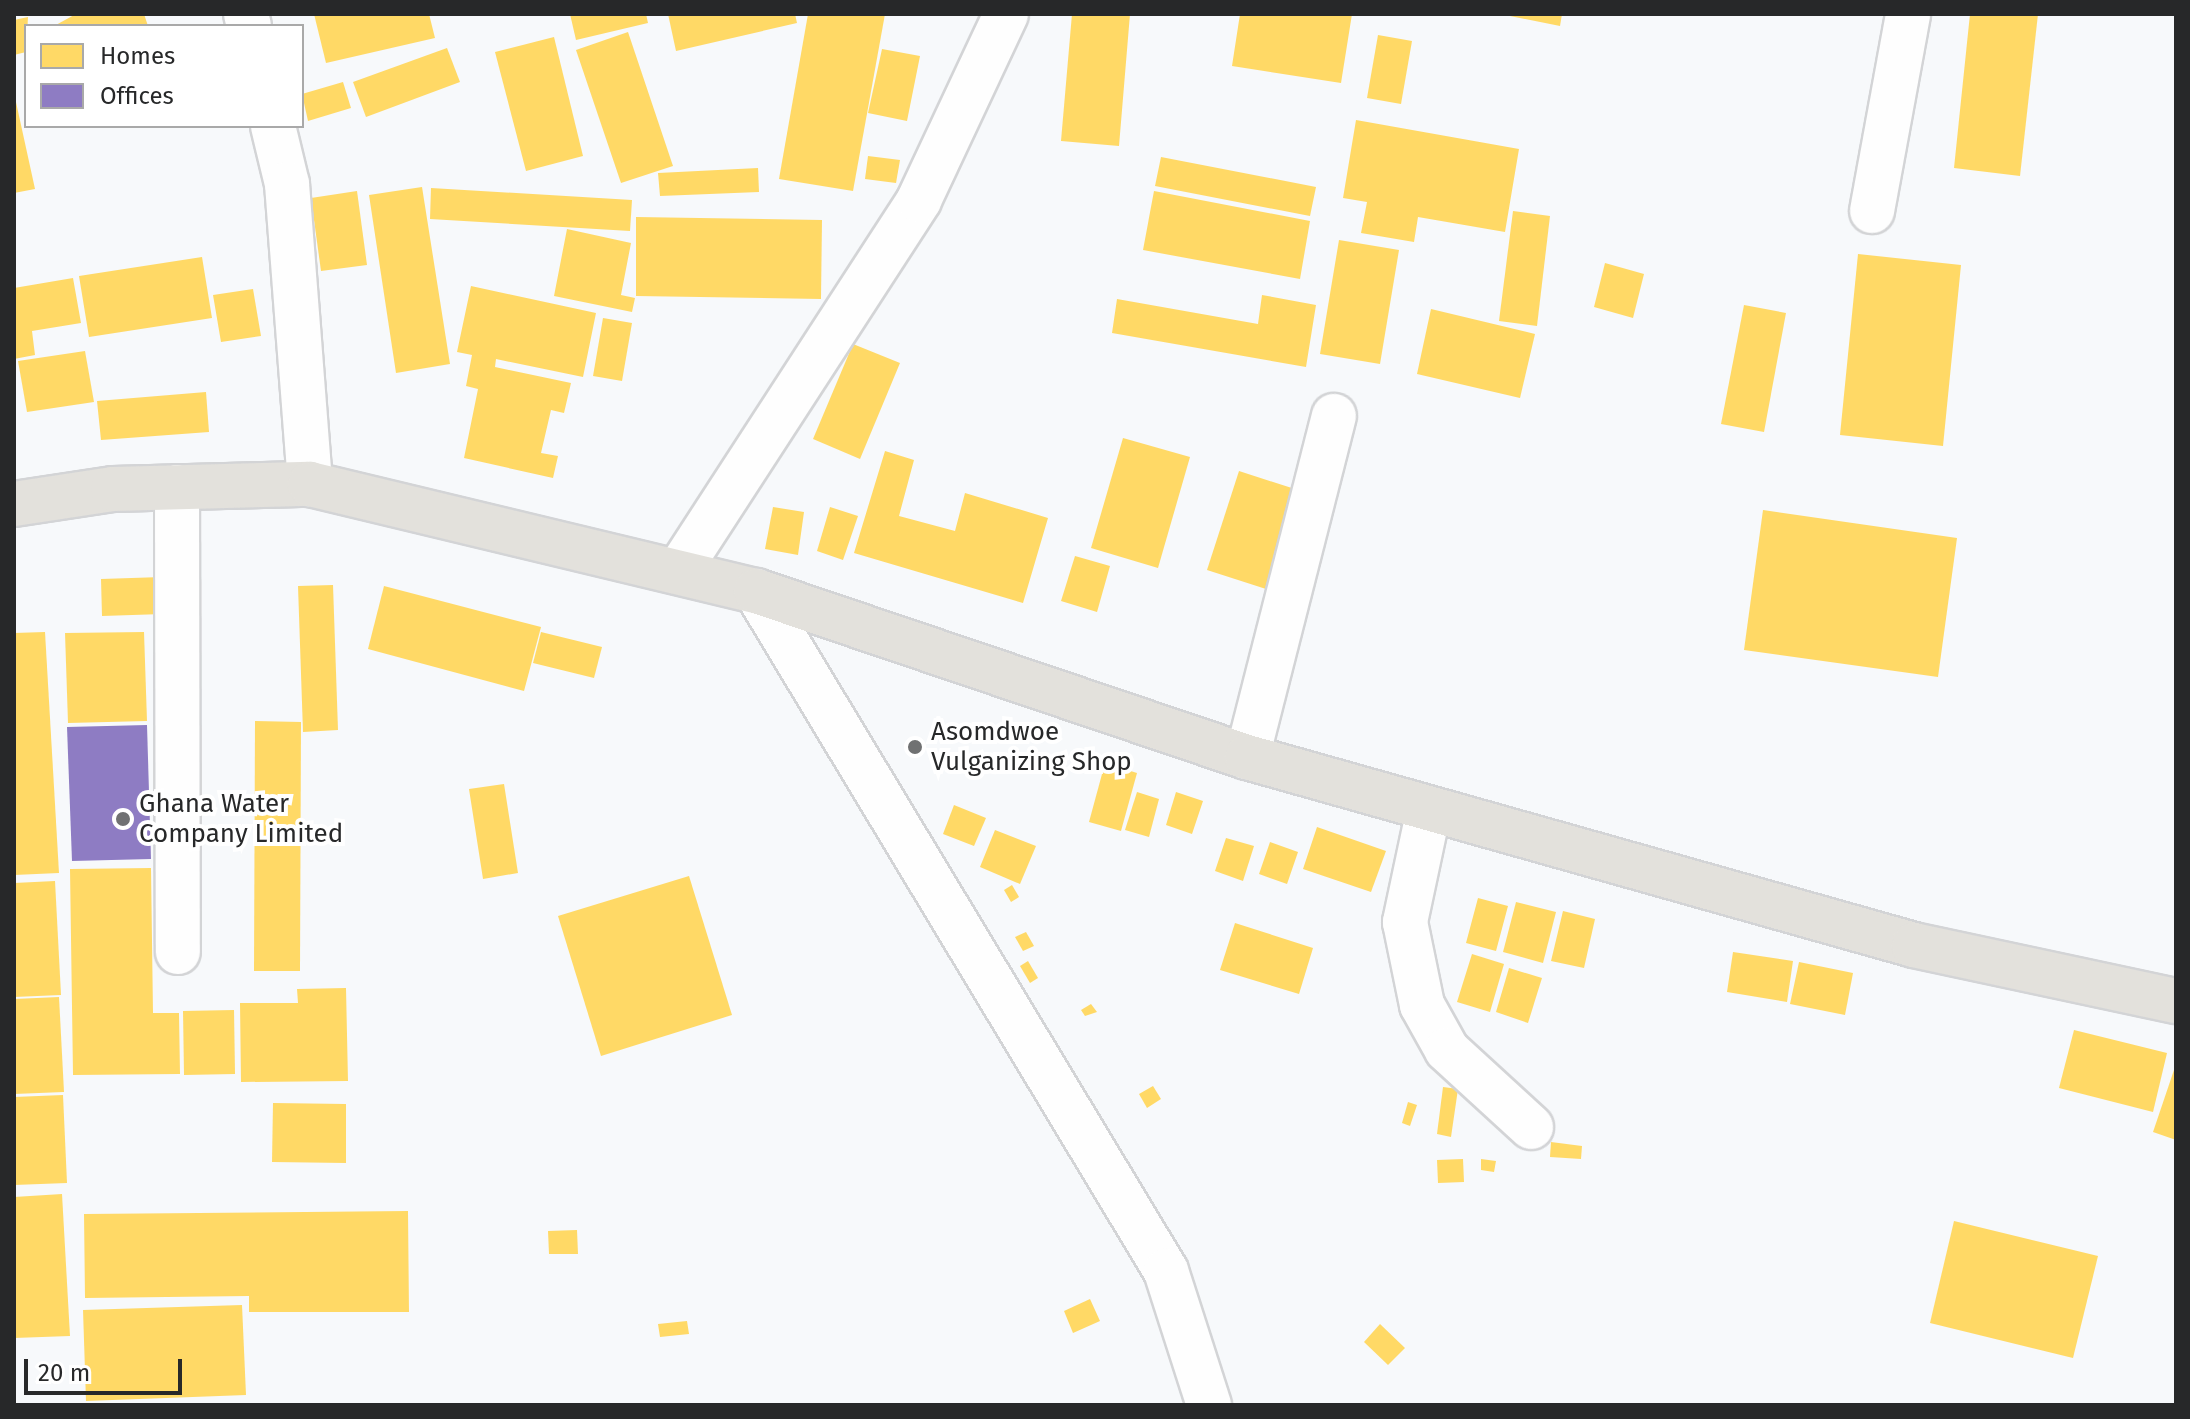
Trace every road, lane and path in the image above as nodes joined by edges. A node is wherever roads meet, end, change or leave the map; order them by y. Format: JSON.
{"nodes":[{"id":1,"x":1006,"y":14,"type":"edge"},
{"id":2,"x":1908,"y":14,"type":"edge"},
{"id":3,"x":273,"y":128,"type":"edge"},
{"id":4,"x":1872,"y":211,"type":"dead end"},
{"id":5,"x":1334,"y":416,"type":"dead end"},
{"id":6,"x":310,"y":484,"type":"junction"},
{"id":7,"x":177,"y":487,"type":"junction"},
{"id":8,"x":14,"y":504,"type":"edge"},
{"id":9,"x":679,"y":570,"type":"junction"},
{"id":10,"x":756,"y":591,"type":"junction"},
{"id":11,"x":1247,"y":757,"type":"junction"},
{"id":12,"x":1429,"y":809,"type":"junction"},
{"id":13,"x":178,"y":952,"type":"dead end"},
{"id":14,"x":2176,"y":1001,"type":"edge"},
{"id":15,"x":1531,"y":1127,"type":"dead end"},
{"id":16,"x":1209,"y":1405,"type":"edge"}],
"edges":[{"from":1,"to":9,"type":"street"},
{"from":2,"to":4,"type":"street"},
{"from":3,"to":6,"type":"street"},
{"from":5,"to":11,"type":"street"},
{"from":6,"to":7,"type":"main road"},
{"from":6,"to":9,"type":"main road"},
{"from":7,"to":8,"type":"main road"},
{"from":7,"to":13,"type":"street"},
{"from":9,"to":10,"type":"main road"},
{"from":10,"to":11,"type":"main road"},
{"from":10,"to":16,"type":"street"},
{"from":11,"to":12,"type":"main road"},
{"from":12,"to":14,"type":"main road"},
{"from":12,"to":15,"type":"street"}]}
